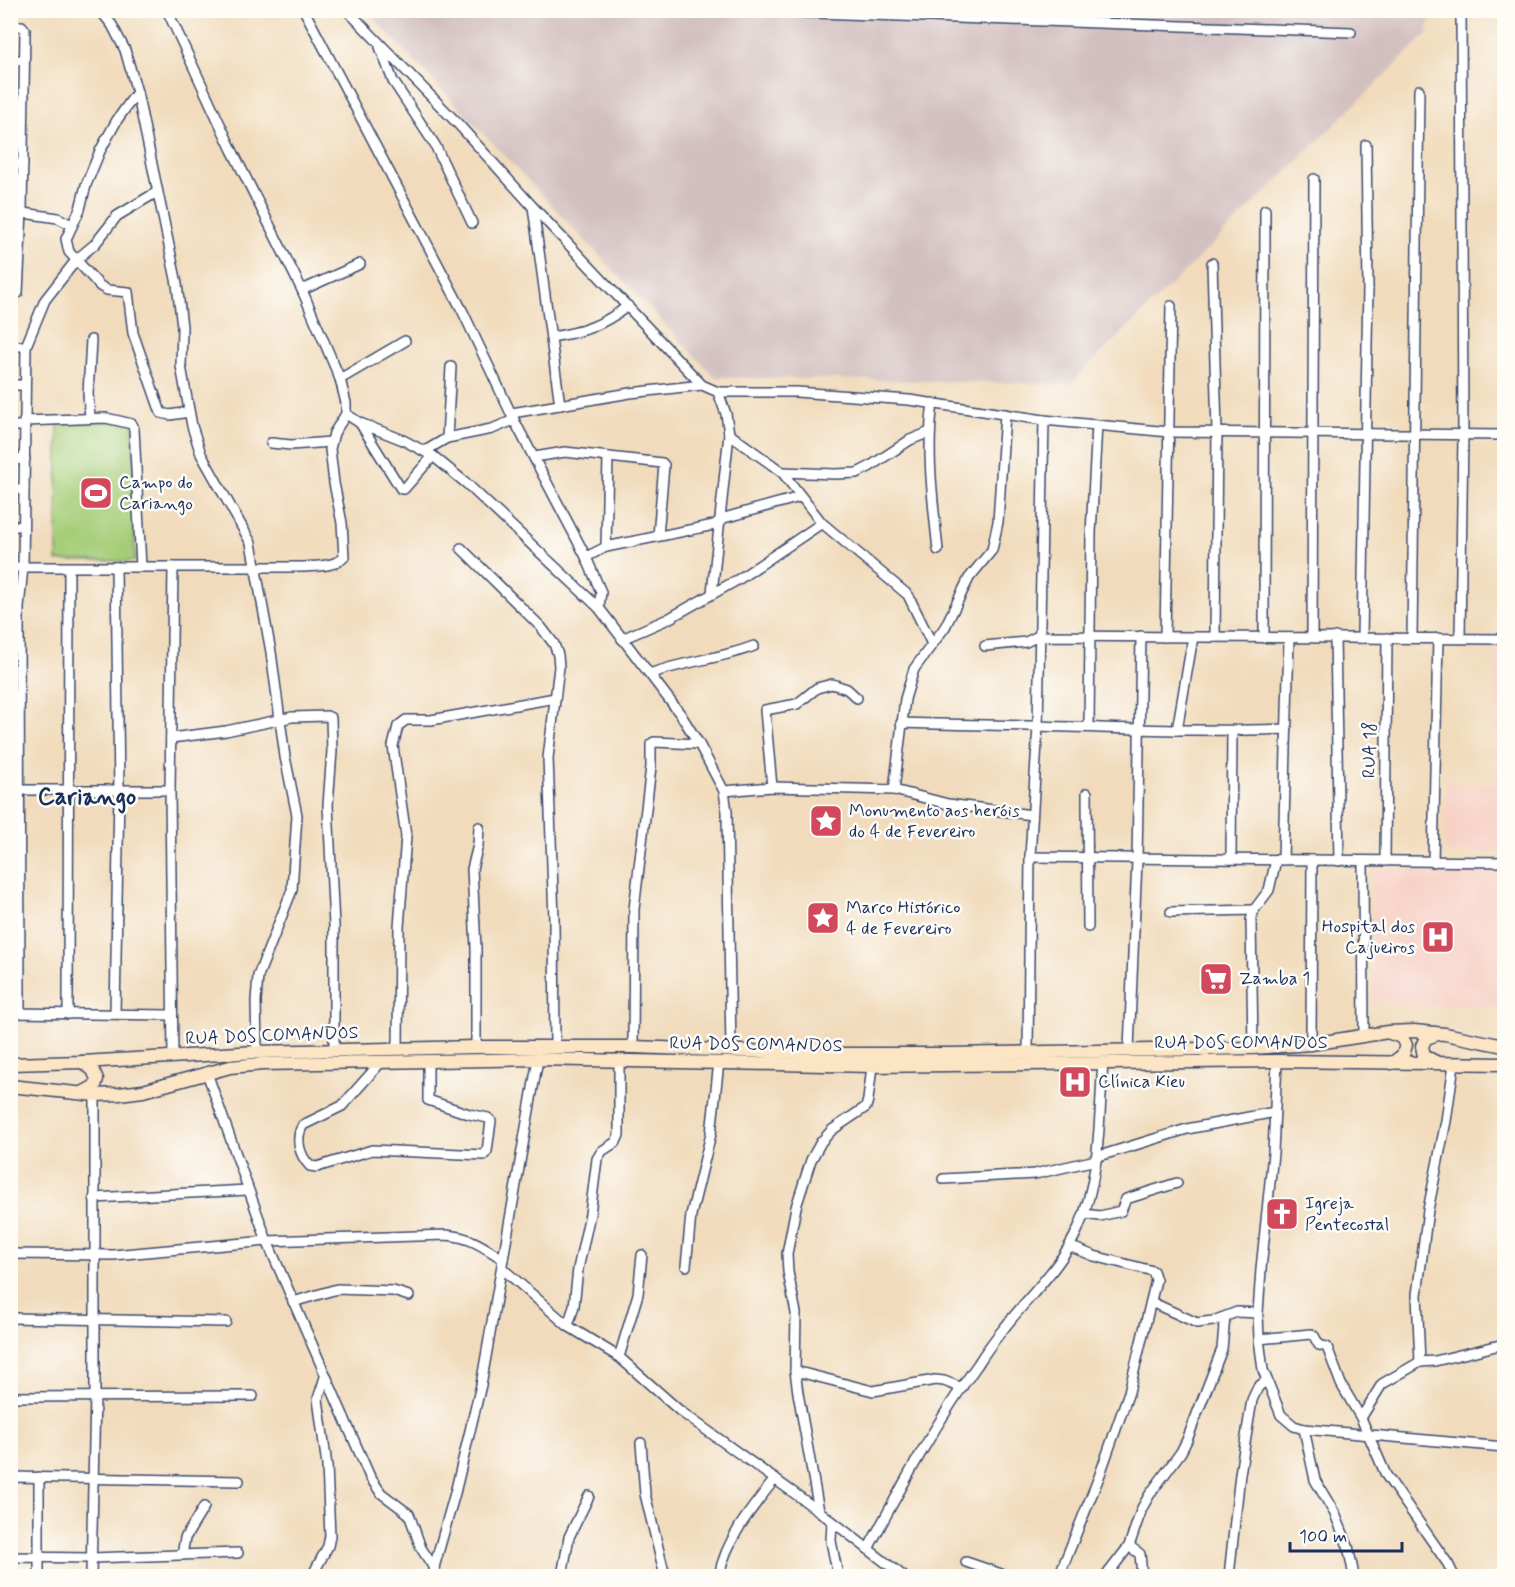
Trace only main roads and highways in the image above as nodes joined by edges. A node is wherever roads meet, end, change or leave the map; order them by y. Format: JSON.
{"nodes":[{"id":1,"x":1388,"y":1032,"type":"junction"},
{"id":2,"x":1445,"y":1034,"type":"junction"},
{"id":3,"x":1504,"y":1046,"type":"edge"},
{"id":4,"x":82,"y":1062,"type":"junction"},
{"id":5,"x":1390,"y":1063,"type":"junction"},
{"id":6,"x":10,"y":1064,"type":"edge"},
{"id":7,"x":1448,"y":1064,"type":"junction"},
{"id":8,"x":1504,"y":1064,"type":"edge"},
{"id":9,"x":10,"y":1086,"type":"edge"},
{"id":10,"x":88,"y":1094,"type":"junction"}],
"edges":[{"from":1,"to":2,"type":"main road","name":"RUA DOS COMANDOS"},
{"from":1,"to":4,"type":"main road","name":"RUA DOS COMANDOS"},
{"from":1,"to":5,"type":"main road"},
{"from":2,"to":3,"type":"main road","name":"RUA DOS COMANDOS"},
{"from":2,"to":7,"type":"main road"},
{"from":4,"to":6,"type":"main road","name":"RUA DOS COMANDOS"},
{"from":4,"to":10,"type":"main road"},
{"from":5,"to":7,"type":"main road","name":"RUA DOS COMANDOS"},
{"from":5,"to":10,"type":"main road","name":"RUA DOS COMANDOS"},
{"from":7,"to":8,"type":"main road","name":"RUA DOS COMANDOS"},
{"from":9,"to":10,"type":"main road","name":"RUA DOS COMANDOS"}]}
